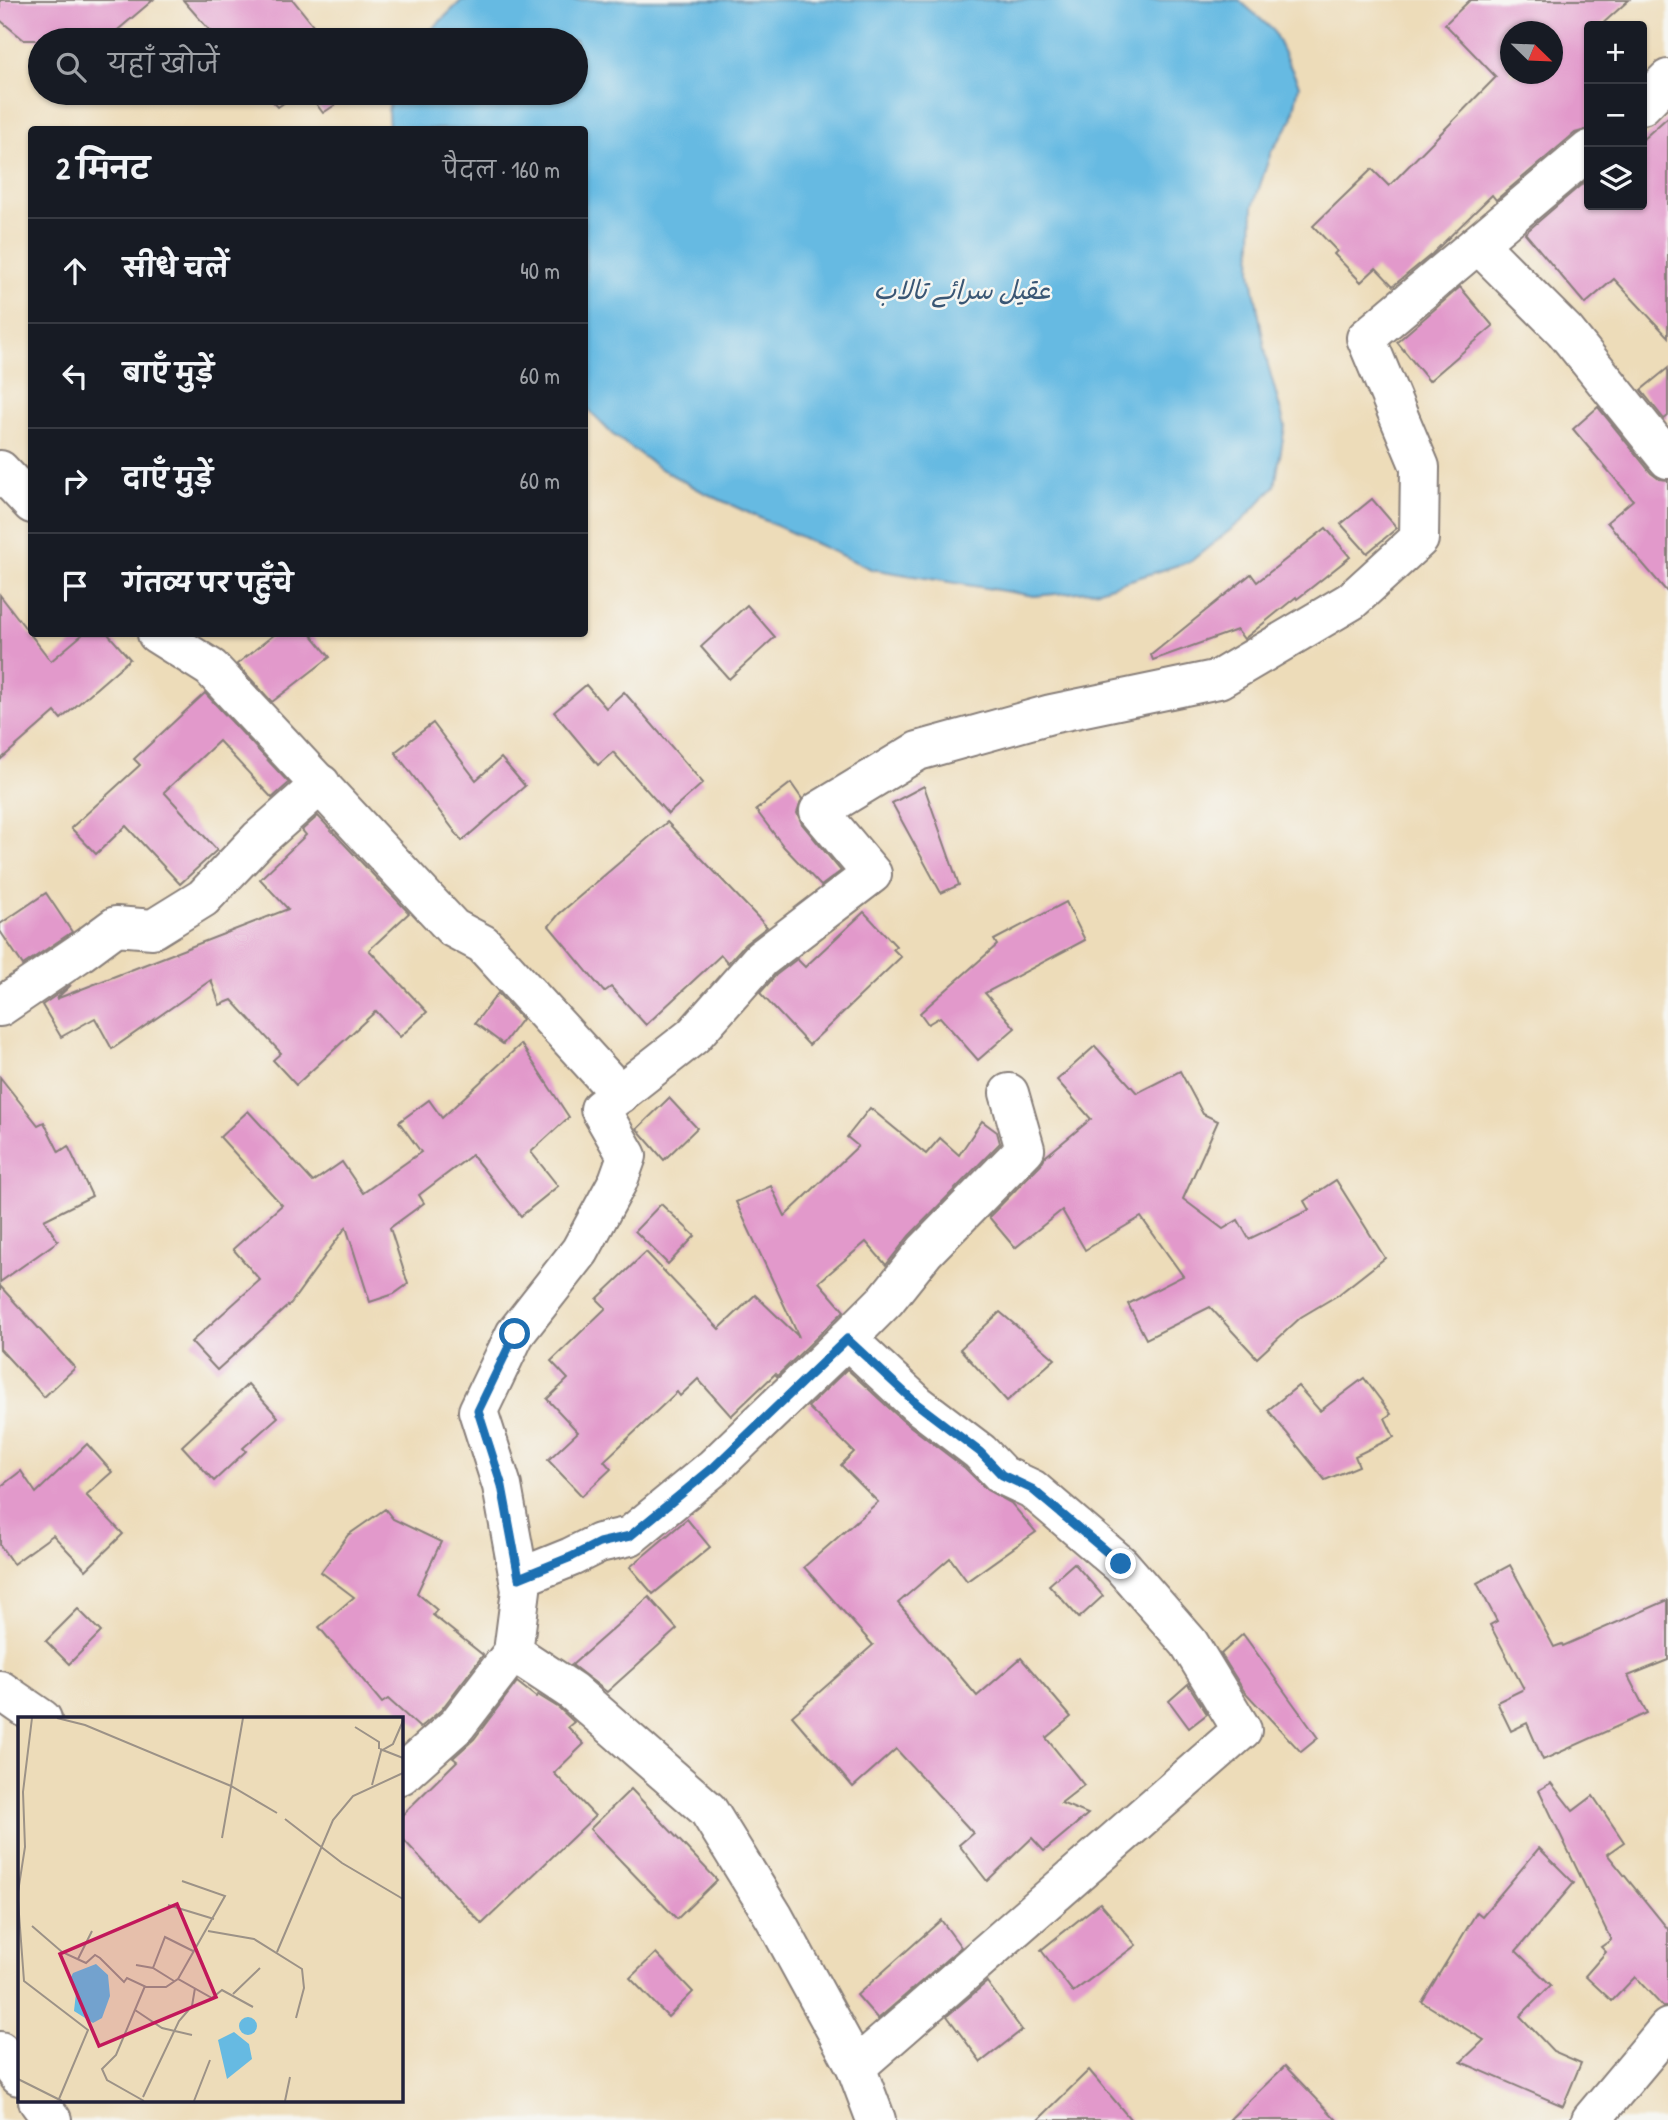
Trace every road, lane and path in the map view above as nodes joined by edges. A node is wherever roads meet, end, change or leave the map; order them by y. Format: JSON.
{"nodes":[{"id":1,"x":1668,"y":79,"type":"edge"},
{"id":2,"x":1647,"y":100,"type":"edge"},
{"id":3,"x":1584,"y":154,"type":"edge"},
{"id":4,"x":1478,"y":244,"type":"junction"},
{"id":5,"x":1668,"y":459,"type":"edge"},
{"id":6,"x":0,"y":470,"type":"edge"},
{"id":7,"x":28,"y":499,"type":"edge"},
{"id":8,"x":160,"y":637,"type":"edge"},
{"id":9,"x":321,"y":784,"type":"junction"},
{"id":10,"x":0,"y":1007,"type":"edge"},
{"id":11,"x":1009,"y":1093,"type":"dead end"},
{"id":12,"x":620,"y":1094,"type":"junction"},
{"id":13,"x":847,"y":1339,"type":"junction"},
{"id":14,"x":519,"y":1578,"type":"junction"},
{"id":15,"x":513,"y":1652,"type":"junction"},
{"id":16,"x":0,"y":1690,"type":"edge"},
{"id":17,"x":39,"y":1717,"type":"edge"},
{"id":18,"x":402,"y":1774,"type":"edge"},
{"id":19,"x":1668,"y":2028,"type":"edge"},
{"id":20,"x":18,"y":2035,"type":"edge"},
{"id":21,"x":0,"y":2050,"type":"edge"},
{"id":22,"x":856,"y":2067,"type":"junction"},
{"id":23,"x":18,"y":2076,"type":"edge"},
{"id":24,"x":39,"y":2102,"type":"edge"},
{"id":25,"x":52,"y":2120,"type":"edge"},
{"id":26,"x":876,"y":2120,"type":"edge"},
{"id":27,"x":1591,"y":2120,"type":"edge"}],
"edges":[{"from":1,"to":2,"type":"street"},
{"from":3,"to":4,"type":"street"},
{"from":4,"to":5,"type":"street"},
{"from":4,"to":12,"type":"street"},
{"from":6,"to":7,"type":"street"},
{"from":8,"to":9,"type":"street"},
{"from":9,"to":10,"type":"street"},
{"from":9,"to":12,"type":"street"},
{"from":11,"to":13,"type":"street"},
{"from":12,"to":14,"type":"street"},
{"from":13,"to":14,"type":"street"},
{"from":13,"to":22,"type":"street"},
{"from":14,"to":15,"type":"street"},
{"from":15,"to":18,"type":"street"},
{"from":15,"to":22,"type":"street"},
{"from":16,"to":17,"type":"street"},
{"from":19,"to":27,"type":"street"},
{"from":20,"to":21,"type":"street"},
{"from":21,"to":23,"type":"street"},
{"from":22,"to":26,"type":"street"},
{"from":24,"to":25,"type":"street"}]}
